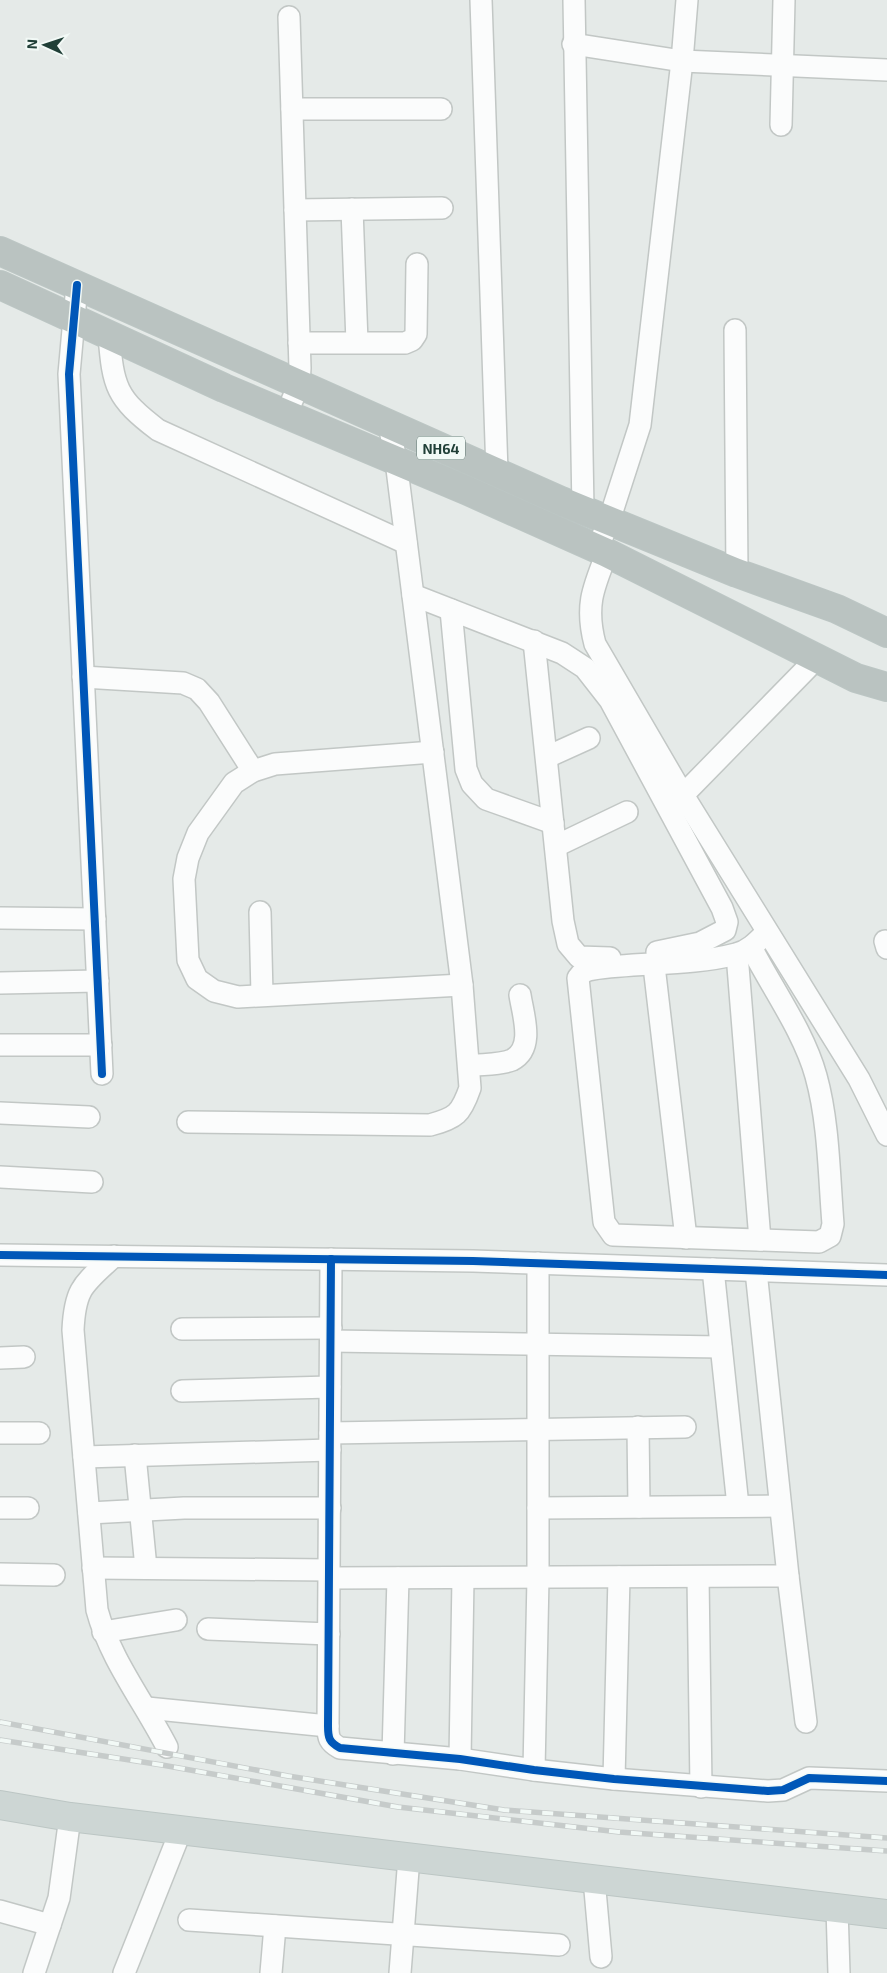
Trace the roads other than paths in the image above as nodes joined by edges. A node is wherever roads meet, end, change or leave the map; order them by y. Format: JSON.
{"nodes":[{"id":1,"x":481,"y":0,"type":"edge"},
{"id":2,"x":574,"y":0,"type":"edge"},
{"id":3,"x":687,"y":0,"type":"edge"},
{"id":4,"x":784,"y":0,"type":"edge"},
{"id":5,"x":289,"y":17,"type":"dead end"},
{"id":6,"x":573,"y":44,"type":"junction"},
{"id":7,"x":682,"y":61,"type":"junction"},
{"id":8,"x":781,"y":65,"type":"junction"},
{"id":9,"x":887,"y":70,"type":"edge"},
{"id":10,"x":292,"y":108,"type":"junction"},
{"id":11,"x":440,"y":109,"type":"dead end"},
{"id":12,"x":780,"y":125,"type":"dead end"},
{"id":13,"x":442,"y":208,"type":"dead end"},
{"id":14,"x":352,"y":209,"type":"junction"},
{"id":15,"x":295,"y":210,"type":"junction"},
{"id":16,"x":0,"y":252,"type":"edge"},
{"id":17,"x":417,"y":264,"type":"dead end"},
{"id":18,"x":0,"y":285,"type":"edge"},
{"id":19,"x":77,"y":286,"type":"junction"},
{"id":20,"x":72,"y":318,"type":"junction"},
{"id":21,"x":735,"y":330,"type":"dead end"},
{"id":22,"x":109,"y":335,"type":"junction"},
{"id":23,"x":357,"y":342,"type":"junction"},
{"id":24,"x":299,"y":343,"type":"junction"},
{"id":25,"x":299,"y":384,"type":"junction"},
{"id":26,"x":286,"y":415,"type":"junction"},
{"id":27,"x":389,"y":424,"type":"junction"},
{"id":28,"x":396,"y":461,"type":"junction"},
{"id":29,"x":497,"y":472,"type":"junction"},
{"id":30,"x":583,"y":510,"type":"junction"},
{"id":31,"x":609,"y":521,"type":"junction"},
{"id":32,"x":406,"y":543,"type":"junction"},
{"id":33,"x":602,"y":551,"type":"junction"},
{"id":34,"x":737,"y":573,"type":"junction"},
{"id":35,"x":413,"y":595,"type":"junction"},
{"id":36,"x":451,"y":610,"type":"junction"},
{"id":37,"x":887,"y":633,"type":"edge"},
{"id":38,"x":534,"y":641,"type":"junction"},
{"id":39,"x":816,"y":659,"type":"junction"},
{"id":40,"x":83,"y":677,"type":"junction"},
{"id":41,"x":887,"y":687,"type":"edge"},
{"id":42,"x":589,"y":738,"type":"dead end"},
{"id":43,"x":433,"y":752,"type":"junction"},
{"id":44,"x":547,"y":757,"type":"junction"},
{"id":45,"x":253,"y":770,"type":"junction"},
{"id":46,"x":683,"y":795,"type":"junction"},
{"id":47,"x":628,"y":812,"type":"dead end"},
{"id":48,"x":553,"y":823,"type":"junction"},
{"id":49,"x":556,"y":846,"type":"junction"},
{"id":50,"x":260,"y":912,"type":"dead end"},
{"id":51,"x":0,"y":918,"type":"edge"},
{"id":52,"x":94,"y":919,"type":"junction"},
{"id":53,"x":767,"y":932,"type":"junction"},
{"id":54,"x":744,"y":951,"type":"junction"},
{"id":55,"x":654,"y":966,"type":"junction"},
{"id":56,"x":98,"y":981,"type":"junction"},
{"id":57,"x":0,"y":983,"type":"edge"},
{"id":58,"x":462,"y":985,"type":"junction"},
{"id":59,"x":262,"y":995,"type":"junction"},
{"id":60,"x":520,"y":995,"type":"dead end"},
{"id":61,"x":0,"y":1045,"type":"edge"},
{"id":62,"x":100,"y":1045,"type":"junction"},
{"id":63,"x":469,"y":1066,"type":"junction"},
{"id":64,"x":102,"y":1074,"type":"dead end"},
{"id":65,"x":0,"y":1113,"type":"edge"},
{"id":66,"x":89,"y":1117,"type":"dead end"},
{"id":67,"x":188,"y":1122,"type":"dead end"},
{"id":68,"x":887,"y":1135,"type":"edge"},
{"id":69,"x":0,"y":1177,"type":"edge"},
{"id":70,"x":92,"y":1182,"type":"dead end"},
{"id":71,"x":686,"y":1238,"type":"junction"},
{"id":72,"x":760,"y":1240,"type":"junction"},
{"id":73,"x":0,"y":1255,"type":"edge"},
{"id":74,"x":114,"y":1256,"type":"junction"},
{"id":75,"x":331,"y":1260,"type":"junction"},
{"id":76,"x":538,"y":1263,"type":"junction"},
{"id":77,"x":713,"y":1269,"type":"junction"},
{"id":78,"x":756,"y":1271,"type":"junction"},
{"id":79,"x":887,"y":1275,"type":"edge"},
{"id":80,"x":182,"y":1330,"type":"dead end"},
{"id":81,"x":331,"y":1335,"type":"junction"},
{"id":82,"x":538,"y":1343,"type":"junction"},
{"id":83,"x":721,"y":1347,"type":"junction"},
{"id":84,"x":0,"y":1358,"type":"edge"},
{"id":85,"x":24,"y":1358,"type":"dead end"},
{"id":86,"x":330,"y":1387,"type":"junction"},
{"id":87,"x":182,"y":1391,"type":"dead end"},
{"id":88,"x":685,"y":1427,"type":"dead end"},
{"id":89,"x":638,"y":1428,"type":"junction"},
{"id":90,"x":538,"y":1429,"type":"junction"},
{"id":91,"x":0,"y":1433,"type":"edge"},
{"id":92,"x":39,"y":1433,"type":"dead end"},
{"id":93,"x":330,"y":1442,"type":"junction"},
{"id":94,"x":135,"y":1455,"type":"junction"},
{"id":95,"x":84,"y":1456,"type":"junction"},
{"id":96,"x":738,"y":1506,"type":"junction"},
{"id":97,"x":780,"y":1506,"type":"junction"},
{"id":98,"x":638,"y":1507,"type":"junction"},
{"id":99,"x":0,"y":1508,"type":"edge"},
{"id":100,"x":28,"y":1508,"type":"dead end"},
{"id":101,"x":330,"y":1508,"type":"junction"},
{"id":102,"x":538,"y":1508,"type":"junction"},
{"id":103,"x":140,"y":1510,"type":"junction"},
{"id":104,"x":89,"y":1513,"type":"junction"},
{"id":105,"x":93,"y":1568,"type":"junction"},
{"id":106,"x":146,"y":1568,"type":"junction"},
{"id":107,"x":0,"y":1574,"type":"edge"},
{"id":108,"x":329,"y":1574,"type":"junction"},
{"id":109,"x":54,"y":1576,"type":"dead end"},
{"id":110,"x":788,"y":1576,"type":"junction"},
{"id":111,"x":619,"y":1577,"type":"junction"},
{"id":112,"x":698,"y":1577,"type":"junction"},
{"id":113,"x":398,"y":1578,"type":"junction"},
{"id":114,"x":463,"y":1578,"type":"junction"},
{"id":115,"x":538,"y":1578,"type":"junction"},
{"id":116,"x":176,"y":1620,"type":"dead end"},
{"id":117,"x":208,"y":1629,"type":"dead end"},
{"id":118,"x":103,"y":1632,"type":"junction"},
{"id":119,"x":329,"y":1634,"type":"junction"},
{"id":120,"x":147,"y":1708,"type":"junction"},
{"id":121,"x":806,"y":1722,"type":"dead end"},
{"id":122,"x":328,"y":1726,"type":"junction"},
{"id":123,"x":168,"y":1747,"type":"dead end"},
{"id":124,"x":393,"y":1754,"type":"junction"},
{"id":125,"x":460,"y":1760,"type":"junction"},
{"id":126,"x":534,"y":1770,"type":"junction"},
{"id":127,"x":614,"y":1779,"type":"junction"},
{"id":128,"x":887,"y":1781,"type":"edge"},
{"id":129,"x":700,"y":1787,"type":"junction"},
{"id":130,"x":0,"y":1805,"type":"edge"},
{"id":131,"x":70,"y":1817,"type":"junction"},
{"id":132,"x":181,"y":1830,"type":"junction"},
{"id":133,"x":408,"y":1857,"type":"junction"},
{"id":134,"x":594,"y":1879,"type":"junction"},
{"id":135,"x":836,"y":1908,"type":"junction"},
{"id":136,"x":0,"y":1911,"type":"edge"},
{"id":137,"x":887,"y":1914,"type":"edge"},
{"id":138,"x":189,"y":1920,"type":"dead end"},
{"id":139,"x":50,"y":1925,"type":"junction"},
{"id":140,"x":275,"y":1926,"type":"junction"},
{"id":141,"x":403,"y":1935,"type":"junction"},
{"id":142,"x":559,"y":1946,"type":"dead end"},
{"id":143,"x":601,"y":1957,"type":"dead end"},
{"id":144,"x":34,"y":1973,"type":"edge"},
{"id":145,"x":124,"y":1973,"type":"edge"},
{"id":146,"x":271,"y":1973,"type":"edge"},
{"id":147,"x":400,"y":1973,"type":"edge"},
{"id":148,"x":839,"y":1973,"type":"edge"}],
"edges":[{"from":1,"to":29,"type":"street"},
{"from":2,"to":6,"type":"street"},
{"from":3,"to":7,"type":"street"},
{"from":4,"to":8,"type":"street"},
{"from":5,"to":10,"type":"street"},
{"from":6,"to":7,"type":"street"},
{"from":6,"to":30,"type":"street"},
{"from":7,"to":8,"type":"street"},
{"from":7,"to":31,"type":"street"},
{"from":8,"to":9,"type":"street"},
{"from":8,"to":12,"type":"street"},
{"from":10,"to":11,"type":"street"},
{"from":10,"to":15,"type":"street"},
{"from":13,"to":14,"type":"street"},
{"from":14,"to":15,"type":"street"},
{"from":14,"to":23,"type":"street"},
{"from":15,"to":24,"type":"street"},
{"from":16,"to":19,"type":"highway","number":"NH64"},
{"from":17,"to":23,"type":"street"},
{"from":18,"to":20,"type":"highway","number":"NH64"},
{"from":19,"to":20,"type":"street"},
{"from":19,"to":25,"type":"highway","number":"NH64"},
{"from":20,"to":22,"type":"highway","number":"NH64"},
{"from":20,"to":40,"type":"street"},
{"from":21,"to":34,"type":"street"},
{"from":22,"to":26,"type":"highway","number":"NH64"},
{"from":22,"to":32,"type":"street"},
{"from":23,"to":24,"type":"street"},
{"from":24,"to":25,"type":"street"},
{"from":25,"to":26,"type":"street"},
{"from":25,"to":27,"type":"highway","number":"NH64"},
{"from":26,"to":28,"type":"highway","number":"NH64"},
{"from":27,"to":28,"type":"street"},
{"from":27,"to":29,"type":"highway","number":"NH64"},
{"from":28,"to":32,"type":"street"},
{"from":28,"to":33,"type":"highway","number":"NH64"},
{"from":29,"to":30,"type":"highway","number":"NH64"},
{"from":30,"to":31,"type":"highway","number":"NH64"},
{"from":31,"to":33,"type":"street"},
{"from":31,"to":34,"type":"highway","number":"NH64"},
{"from":32,"to":35,"type":"street"},
{"from":33,"to":39,"type":"highway","number":"NH64"},
{"from":33,"to":46,"type":"street"},
{"from":34,"to":37,"type":"highway","number":"NH64"},
{"from":35,"to":36,"type":"street"},
{"from":35,"to":43,"type":"street"},
{"from":36,"to":38,"type":"street"},
{"from":36,"to":48,"type":"street"},
{"from":38,"to":44,"type":"street"},
{"from":38,"to":49,"type":"street"},
{"from":39,"to":41,"type":"highway","number":"NH64"},
{"from":39,"to":46,"type":"street"},
{"from":40,"to":45,"type":"street"},
{"from":40,"to":52,"type":"street"},
{"from":42,"to":44,"type":"street"},
{"from":43,"to":45,"type":"street"},
{"from":43,"to":58,"type":"street"},
{"from":44,"to":48,"type":"street"},
{"from":45,"to":59,"type":"street"},
{"from":46,"to":53,"type":"street"},
{"from":47,"to":49,"type":"street"},
{"from":48,"to":49,"type":"street"},
{"from":50,"to":59,"type":"street"},
{"from":51,"to":52,"type":"street"},
{"from":52,"to":56,"type":"street"},
{"from":53,"to":54,"type":"street"},
{"from":53,"to":68,"type":"street"},
{"from":54,"to":55,"type":"street"},
{"from":54,"to":72,"type":"street"},
{"from":54,"to":72,"type":"street"},
{"from":55,"to":71,"type":"street"},
{"from":55,"to":71,"type":"street"},
{"from":56,"to":57,"type":"street"},
{"from":56,"to":62,"type":"street"},
{"from":58,"to":59,"type":"street"},
{"from":58,"to":63,"type":"street"},
{"from":60,"to":63,"type":"street"},
{"from":61,"to":62,"type":"street"},
{"from":62,"to":64,"type":"street"},
{"from":63,"to":67,"type":"street"},
{"from":65,"to":66,"type":"street"},
{"from":69,"to":70,"type":"street"},
{"from":71,"to":72,"type":"street"},
{"from":73,"to":74,"type":"street"},
{"from":74,"to":75,"type":"street"},
{"from":74,"to":95,"type":"street"},
{"from":75,"to":76,"type":"street"},
{"from":75,"to":81,"type":"street"},
{"from":76,"to":77,"type":"street"},
{"from":76,"to":82,"type":"street"},
{"from":77,"to":78,"type":"street"},
{"from":77,"to":83,"type":"street"},
{"from":78,"to":79,"type":"street"},
{"from":78,"to":97,"type":"street"},
{"from":80,"to":81,"type":"street"},
{"from":81,"to":82,"type":"street"},
{"from":81,"to":86,"type":"street"},
{"from":82,"to":83,"type":"street"},
{"from":82,"to":90,"type":"street"},
{"from":83,"to":96,"type":"street"},
{"from":84,"to":85,"type":"street"},
{"from":86,"to":87,"type":"street"},
{"from":86,"to":93,"type":"street"},
{"from":88,"to":89,"type":"street"},
{"from":89,"to":90,"type":"street"},
{"from":89,"to":98,"type":"street"},
{"from":90,"to":93,"type":"street"},
{"from":90,"to":102,"type":"street"},
{"from":91,"to":92,"type":"street"},
{"from":93,"to":94,"type":"street"},
{"from":93,"to":101,"type":"street"},
{"from":94,"to":95,"type":"street"},
{"from":94,"to":103,"type":"street"},
{"from":95,"to":104,"type":"street"},
{"from":96,"to":97,"type":"street"},
{"from":96,"to":98,"type":"street"},
{"from":97,"to":110,"type":"street"},
{"from":98,"to":102,"type":"street"},
{"from":99,"to":100,"type":"street"},
{"from":101,"to":103,"type":"street"},
{"from":101,"to":108,"type":"street"},
{"from":102,"to":115,"type":"street"},
{"from":103,"to":104,"type":"street"},
{"from":103,"to":106,"type":"street"},
{"from":104,"to":105,"type":"street"},
{"from":105,"to":106,"type":"street"},
{"from":105,"to":118,"type":"street"},
{"from":106,"to":108,"type":"street"},
{"from":107,"to":109,"type":"street"},
{"from":108,"to":113,"type":"street"},
{"from":108,"to":119,"type":"street"},
{"from":110,"to":112,"type":"street"},
{"from":110,"to":121,"type":"street"},
{"from":111,"to":112,"type":"street"},
{"from":111,"to":115,"type":"street"},
{"from":111,"to":127,"type":"street"},
{"from":112,"to":129,"type":"street"},
{"from":113,"to":114,"type":"street"},
{"from":113,"to":124,"type":"street"},
{"from":114,"to":115,"type":"street"},
{"from":114,"to":125,"type":"street"},
{"from":115,"to":126,"type":"street"},
{"from":116,"to":118,"type":"street"},
{"from":117,"to":119,"type":"street"},
{"from":118,"to":120,"type":"street"},
{"from":119,"to":122,"type":"street"},
{"from":120,"to":122,"type":"street"},
{"from":120,"to":123,"type":"street"},
{"from":122,"to":124,"type":"street"},
{"from":124,"to":125,"type":"street"},
{"from":125,"to":126,"type":"street"},
{"from":126,"to":127,"type":"street"},
{"from":127,"to":129,"type":"street"},
{"from":128,"to":129,"type":"street"},
{"from":130,"to":131,"type":"main road"},
{"from":131,"to":132,"type":"main road"},
{"from":131,"to":139,"type":"street"},
{"from":132,"to":133,"type":"main road"},
{"from":132,"to":145,"type":"street"},
{"from":133,"to":134,"type":"main road"},
{"from":133,"to":141,"type":"street"},
{"from":134,"to":135,"type":"main road"},
{"from":134,"to":143,"type":"street"},
{"from":135,"to":137,"type":"main road"},
{"from":135,"to":148,"type":"street"},
{"from":136,"to":139,"type":"street"},
{"from":138,"to":140,"type":"street"},
{"from":139,"to":144,"type":"street"},
{"from":140,"to":141,"type":"street"},
{"from":140,"to":146,"type":"street"},
{"from":141,"to":142,"type":"street"},
{"from":141,"to":147,"type":"street"}]}
